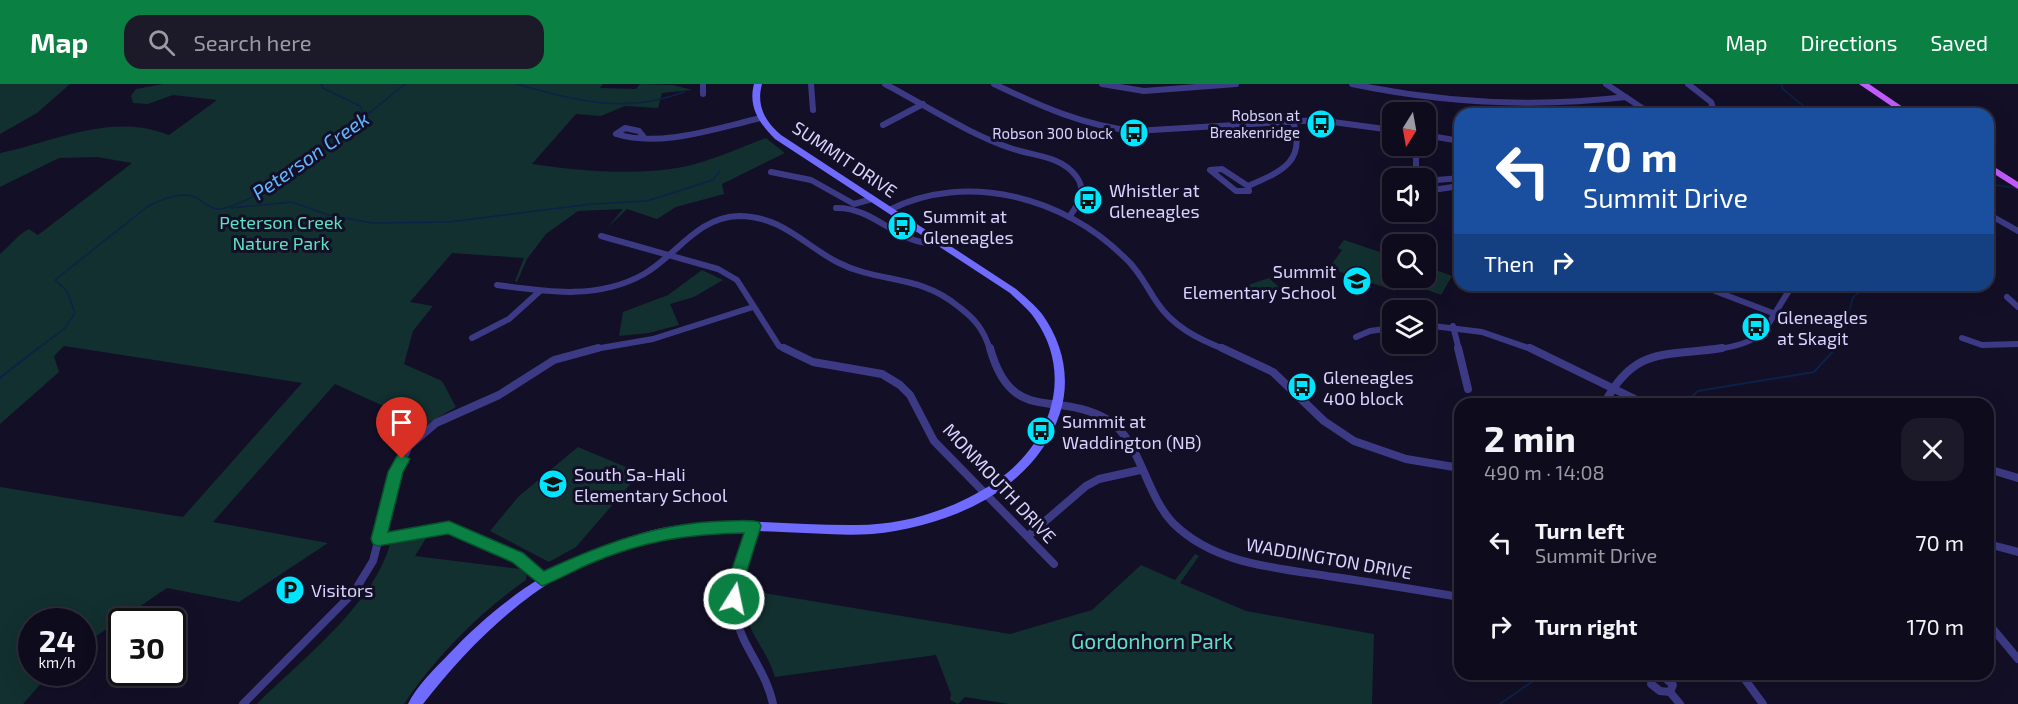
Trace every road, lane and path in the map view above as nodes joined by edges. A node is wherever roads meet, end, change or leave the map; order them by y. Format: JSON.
{"nodes":[{"id":1,"x":703,"y":84,"type":"edge"},
{"id":2,"x":758,"y":84,"type":"edge"},
{"id":3,"x":811,"y":84,"type":"edge"},
{"id":4,"x":885,"y":84,"type":"edge"},
{"id":5,"x":994,"y":84,"type":"edge"},
{"id":6,"x":1014,"y":84,"type":"edge"},
{"id":7,"x":1102,"y":84,"type":"edge"},
{"id":8,"x":1236,"y":84,"type":"edge"},
{"id":9,"x":1352,"y":84,"type":"edge"},
{"id":10,"x":1606,"y":84,"type":"edge"},
{"id":11,"x":1688,"y":84,"type":"edge"},
{"id":12,"x":1863,"y":84,"type":"edge"},
{"id":13,"x":1872,"y":84,"type":"edge"},
{"id":14,"x":1005,"y":89,"type":"junction"},
{"id":15,"x":703,"y":94,"type":"dead end"},
{"id":16,"x":1626,"y":97,"type":"junction"},
{"id":17,"x":923,"y":104,"type":"junction"},
{"id":18,"x":1642,"y":108,"type":"edge"},
{"id":19,"x":1713,"y":108,"type":"edge"},
{"id":20,"x":1900,"y":108,"type":"edge"},
{"id":21,"x":1908,"y":108,"type":"edge"},
{"id":22,"x":813,"y":110,"type":"dead end"},
{"id":23,"x":761,"y":118,"type":"junction"},
{"id":24,"x":1293,"y":122,"type":"junction"},
{"id":25,"x":883,"y":124,"type":"dead end"},
{"id":26,"x":1382,"y":128,"type":"edge"},
{"id":27,"x":643,"y":136,"type":"dead end"},
{"id":28,"x":1436,"y":137,"type":"edge"},
{"id":29,"x":1454,"y":140,"type":"edge"},
{"id":30,"x":1994,"y":164,"type":"edge"},
{"id":31,"x":1994,"y":170,"type":"edge"},
{"id":32,"x":771,"y":172,"type":"dead end"},
{"id":33,"x":1454,"y":178,"type":"edge"},
{"id":34,"x":1436,"y":179,"type":"edge"},
{"id":35,"x":2018,"y":180,"type":"edge"},
{"id":36,"x":1248,"y":186,"type":"junction"},
{"id":37,"x":2018,"y":186,"type":"edge"},
{"id":38,"x":1454,"y":187,"type":"edge"},
{"id":39,"x":1436,"y":189,"type":"edge"},
{"id":40,"x":872,"y":199,"type":"junction"},
{"id":41,"x":836,"y":208,"type":"dead end"},
{"id":42,"x":888,"y":210,"type":"junction"},
{"id":43,"x":1069,"y":217,"type":"junction"},
{"id":44,"x":1994,"y":217,"type":"edge"},
{"id":45,"x":2018,"y":231,"type":"edge"},
{"id":46,"x":601,"y":236,"type":"dead end"},
{"id":47,"x":940,"y":243,"type":"junction"},
{"id":48,"x":667,"y":254,"type":"junction"},
{"id":49,"x":497,"y":285,"type":"dead end"},
{"id":50,"x":540,"y":291,"type":"junction"},
{"id":51,"x":1715,"y":291,"type":"dead end"},
{"id":52,"x":1790,"y":291,"type":"edge"},
{"id":53,"x":2007,"y":297,"type":"dead end"},
{"id":54,"x":2018,"y":306,"type":"edge"},
{"id":55,"x":753,"y":307,"type":"junction"},
{"id":56,"x":1778,"y":315,"type":"junction"},
{"id":57,"x":1436,"y":325,"type":"edge"},
{"id":58,"x":1453,"y":326,"type":"junction"},
{"id":59,"x":1382,"y":329,"type":"edge"},
{"id":60,"x":1356,"y":337,"type":"dead end"},
{"id":61,"x":472,"y":338,"type":"dead end"},
{"id":62,"x":1962,"y":338,"type":"dead end"},
{"id":63,"x":2018,"y":344,"type":"edge"},
{"id":64,"x":1610,"y":387,"type":"junction"},
{"id":65,"x":1468,"y":389,"type":"dead end"},
{"id":66,"x":1606,"y":398,"type":"edge"},
{"id":67,"x":1633,"y":398,"type":"edge"},
{"id":68,"x":1059,"y":406,"type":"junction"},
{"id":69,"x":1454,"y":467,"type":"edge"},
{"id":70,"x":1140,"y":470,"type":"junction"},
{"id":71,"x":1994,"y":471,"type":"edge"},
{"id":72,"x":2018,"y":478,"type":"edge"},
{"id":73,"x":986,"y":494,"type":"junction"},
{"id":74,"x":753,"y":526,"type":"junction"},
{"id":75,"x":1028,"y":536,"type":"junction"},
{"id":76,"x":378,"y":539,"type":"junction"},
{"id":77,"x":1994,"y":546,"type":"edge"},
{"id":78,"x":2018,"y":552,"type":"edge"},
{"id":79,"x":1054,"y":564,"type":"dead end"},
{"id":80,"x":542,"y":579,"type":"junction"},
{"id":81,"x":1454,"y":596,"type":"edge"},
{"id":82,"x":1994,"y":630,"type":"edge"},
{"id":83,"x":2018,"y":660,"type":"edge"},
{"id":84,"x":1745,"y":680,"type":"edge"},
{"id":85,"x":1670,"y":692,"type":"dead end"},
{"id":86,"x":243,"y":704,"type":"edge"},
{"id":87,"x":415,"y":704,"type":"edge"},
{"id":88,"x":773,"y":704,"type":"edge"},
{"id":89,"x":1680,"y":704,"type":"edge"},
{"id":90,"x":1763,"y":704,"type":"edge"}],
"edges":[{"from":1,"to":15,"type":"street"},
{"from":2,"to":23,"type":"main road"},
{"from":3,"to":22,"type":"street"},
{"from":4,"to":17,"type":"street"},
{"from":5,"to":14,"type":"street"},
{"from":6,"to":14,"type":"street"},
{"from":7,"to":8,"type":"street"},
{"from":9,"to":16,"type":"street"},
{"from":10,"to":16,"type":"street"},
{"from":11,"to":19,"type":"street"},
{"from":12,"to":20,"type":"main road"},
{"from":13,"to":21,"type":"main road"},
{"from":14,"to":24,"type":"street"},
{"from":16,"to":18,"type":"street"},
{"from":17,"to":25,"type":"street"},
{"from":17,"to":43,"type":"street"},
{"from":23,"to":27,"type":"street"},
{"from":23,"to":40,"type":"main road","name":"SUMMIT DRIVE"},
{"from":24,"to":26,"type":"street"},
{"from":24,"to":36,"type":"street"},
{"from":28,"to":29,"type":"street"},
{"from":30,"to":35,"type":"main road"},
{"from":31,"to":37,"type":"main road"},
{"from":32,"to":40,"type":"street"},
{"from":33,"to":34,"type":"street"},
{"from":36,"to":36,"type":"street"},
{"from":38,"to":39,"type":"street"},
{"from":40,"to":42,"type":"main road","name":"SUMMIT DRIVE"},
{"from":41,"to":47,"type":"street"},
{"from":42,"to":43,"type":"street"},
{"from":42,"to":47,"type":"main road","name":"SUMMIT DRIVE"},
{"from":43,"to":69,"type":"street"},
{"from":44,"to":45,"type":"street"},
{"from":46,"to":48,"type":"street","name":"MONMOUTH DRIVE"},
{"from":47,"to":68,"type":"main road","name":"SUMMIT DRIVE"},
{"from":48,"to":50,"type":"street","name":"WADDINGTON DRIVE"},
{"from":48,"to":55,"type":"street","name":"MONMOUTH DRIVE"},
{"from":48,"to":68,"type":"street","name":"WADDINGTON DRIVE"},
{"from":49,"to":50,"type":"street","name":"WADDINGTON DRIVE"},
{"from":50,"to":61,"type":"street"},
{"from":51,"to":56,"type":"street"},
{"from":52,"to":56,"type":"street"},
{"from":53,"to":54,"type":"street"},
{"from":55,"to":73,"type":"street","name":"MONMOUTH DRIVE"},
{"from":55,"to":76,"type":"street"},
{"from":56,"to":64,"type":"street"},
{"from":57,"to":58,"type":"street"},
{"from":58,"to":64,"type":"street"},
{"from":58,"to":65,"type":"street"},
{"from":59,"to":60,"type":"street"},
{"from":62,"to":63,"type":"street"},
{"from":64,"to":66,"type":"street"},
{"from":64,"to":67,"type":"street"},
{"from":68,"to":70,"type":"street","name":"WADDINGTON DRIVE"},
{"from":68,"to":73,"type":"main road","name":"SUMMIT DRIVE"},
{"from":70,"to":75,"type":"street"},
{"from":70,"to":81,"type":"street","name":"WADDINGTON DRIVE"},
{"from":71,"to":72,"type":"street"},
{"from":73,"to":74,"type":"main road","name":"SUMMIT DRIVE"},
{"from":73,"to":75,"type":"street","name":"MONMOUTH DRIVE"},
{"from":74,"to":80,"type":"main road","name":"SUMMIT DRIVE"},
{"from":74,"to":88,"type":"street"},
{"from":75,"to":79,"type":"street","name":"MONMOUTH DRIVE"},
{"from":76,"to":80,"type":"street"},
{"from":76,"to":86,"type":"street"},
{"from":77,"to":78,"type":"street"},
{"from":80,"to":87,"type":"main road","name":"SUMMIT DRIVE"},
{"from":82,"to":83,"type":"street"},
{"from":84,"to":90,"type":"street"},
{"from":85,"to":89,"type":"street"}]}
